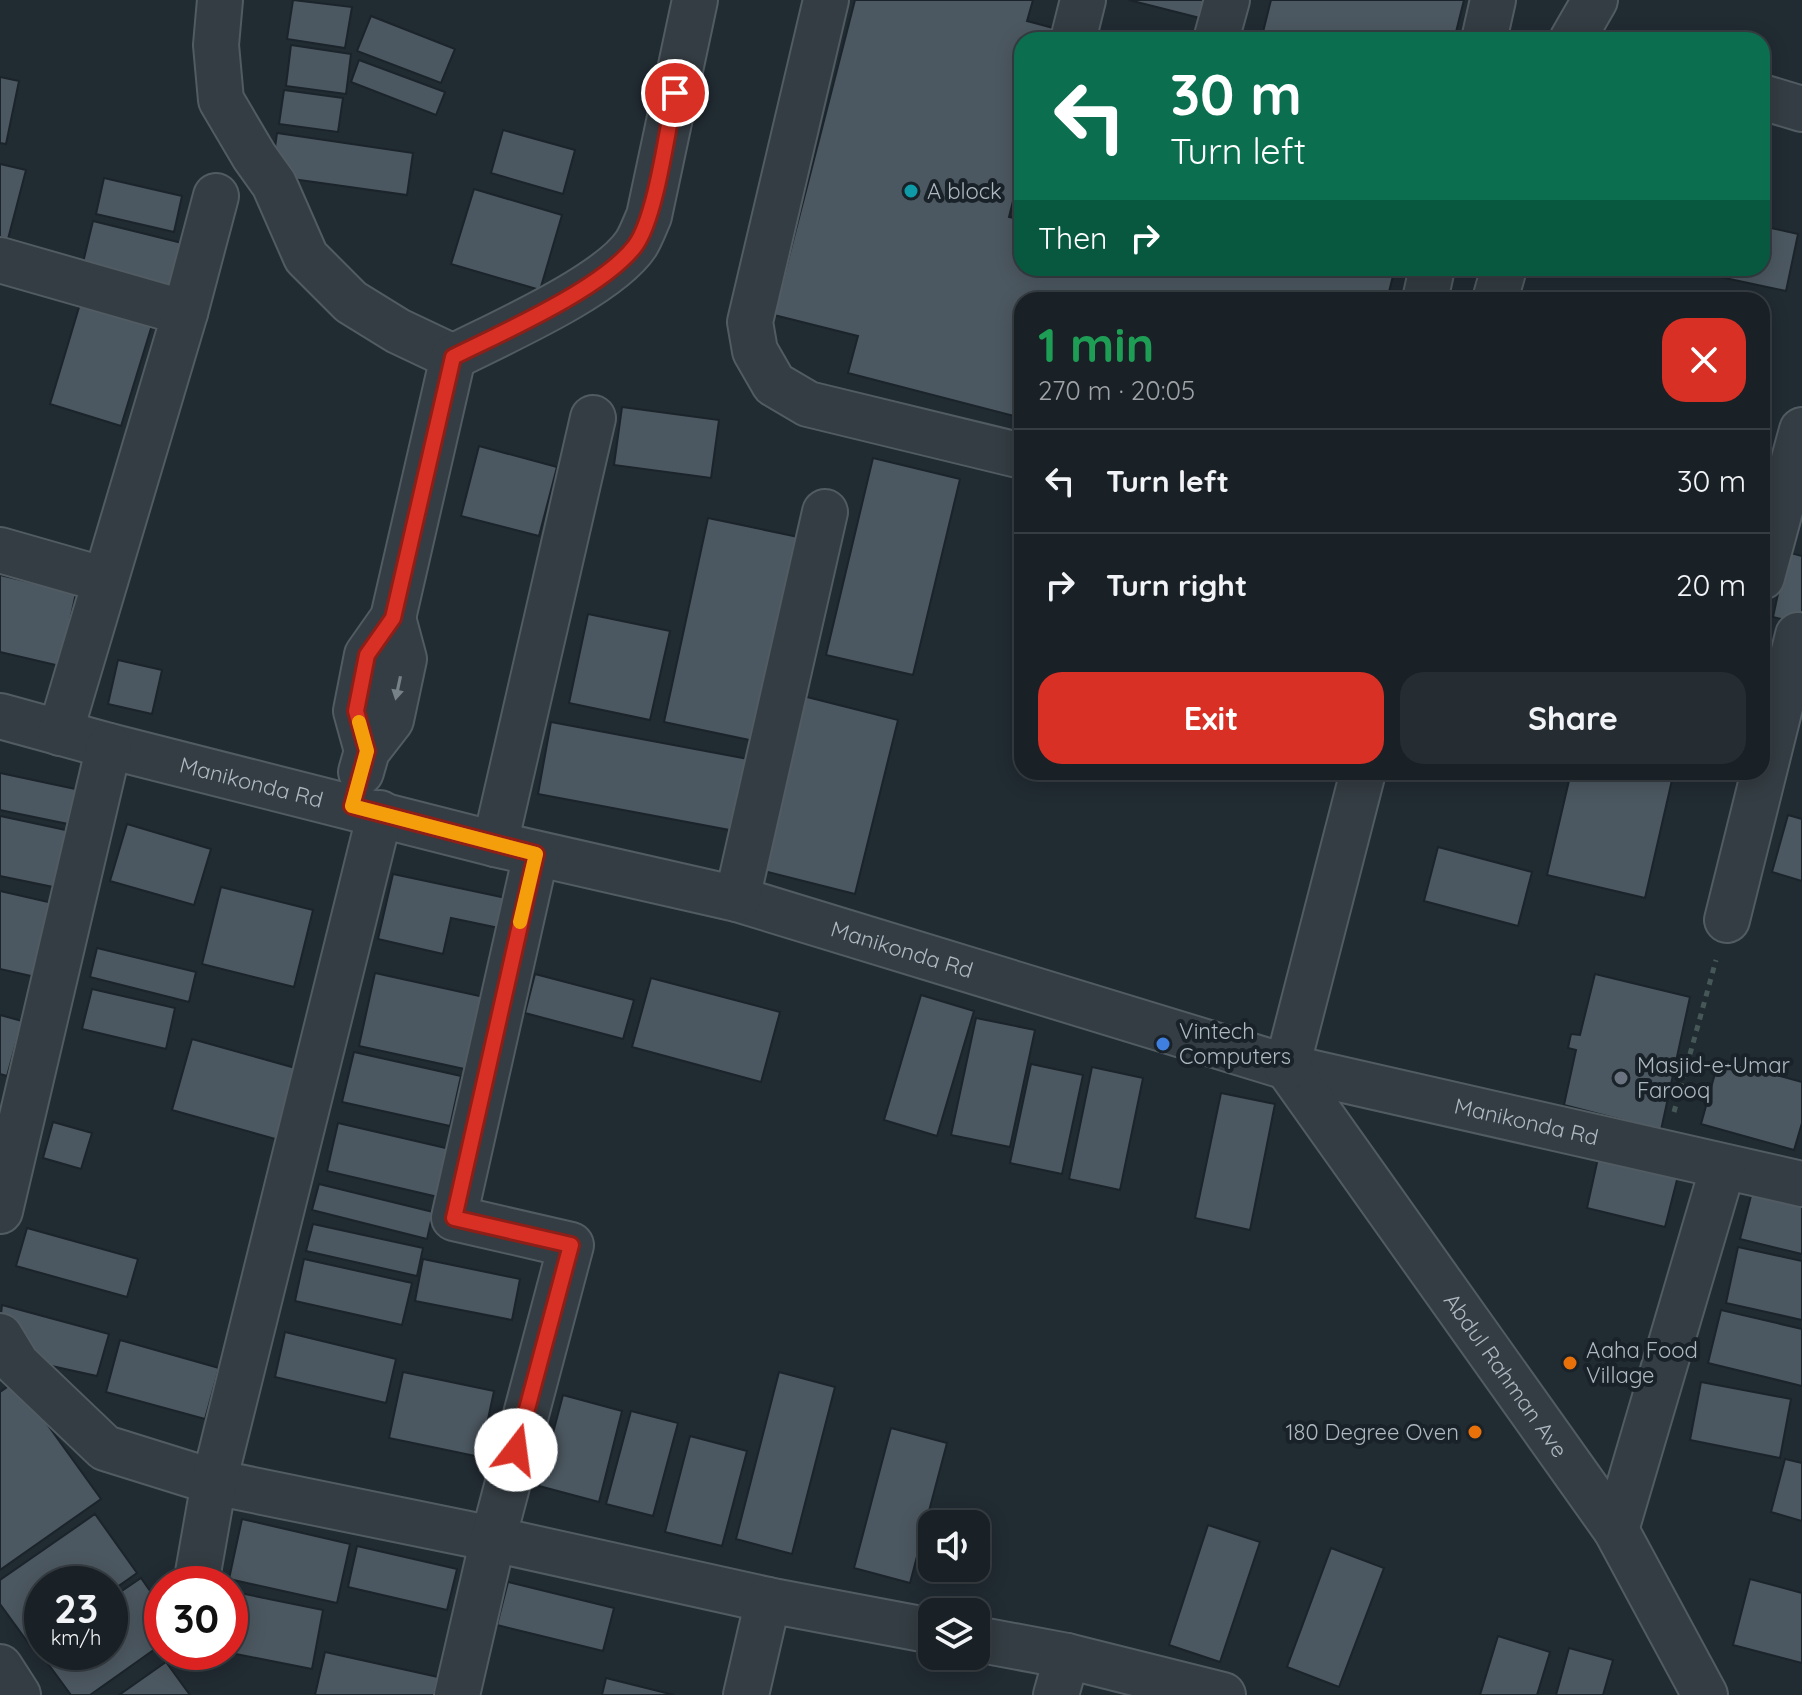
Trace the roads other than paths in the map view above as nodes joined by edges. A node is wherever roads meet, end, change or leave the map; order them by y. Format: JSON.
{"nodes":[{"id":1,"x":220,"y":0,"type":"edge"},
{"id":2,"x":695,"y":0,"type":"edge"},
{"id":3,"x":826,"y":0,"type":"edge"},
{"id":4,"x":1083,"y":0,"type":"edge"},
{"id":5,"x":1227,"y":0,"type":"edge"},
{"id":6,"x":1493,"y":0,"type":"edge"},
{"id":7,"x":1595,"y":0,"type":"edge"},
{"id":8,"x":1075,"y":32,"type":"edge"},
{"id":9,"x":1218,"y":32,"type":"edge"},
{"id":10,"x":1486,"y":32,"type":"edge"},
{"id":11,"x":1577,"y":32,"type":"edge"},
{"id":12,"x":1770,"y":99,"type":"edge"},
{"id":13,"x":1802,"y":109,"type":"edge"},
{"id":14,"x":216,"y":196,"type":"dead end"},
{"id":15,"x":0,"y":260,"type":"edge"},
{"id":16,"x":185,"y":313,"type":"junction"},
{"id":17,"x":453,"y":357,"type":"junction"},
{"id":18,"x":593,"y":418,"type":"dead end"},
{"id":19,"x":1802,"y":430,"type":"edge"},
{"id":20,"x":1014,"y":454,"type":"edge"},
{"id":21,"x":825,"y":512,"type":"dead end"},
{"id":22,"x":1770,"y":548,"type":"edge"},
{"id":23,"x":0,"y":550,"type":"edge"},
{"id":24,"x":105,"y":580,"type":"junction"},
{"id":25,"x":1787,"y":631,"type":"edge"},
{"id":26,"x":1770,"y":713,"type":"edge"},
{"id":27,"x":0,"y":716,"type":"edge"},
{"id":28,"x":60,"y":733,"type":"junction"},
{"id":29,"x":109,"y":746,"type":"junction"},
{"id":30,"x":1361,"y":780,"type":"edge"},
{"id":31,"x":1756,"y":780,"type":"edge"},
{"id":32,"x":366,"y":810,"type":"junction"},
{"id":33,"x":515,"y":849,"type":"junction"},
{"id":34,"x":737,"y":899,"type":"junction"},
{"id":35,"x":1727,"y":920,"type":"road end"},
{"id":36,"x":1287,"y":1067,"type":"junction"},
{"id":37,"x":1723,"y":1167,"type":"junction"},
{"id":38,"x":1802,"y":1184,"type":"edge"},
{"id":39,"x":0,"y":1211,"type":"edge"},
{"id":40,"x":0,"y":1336,"type":"edge"},
{"id":41,"x":214,"y":1482,"type":"junction"},
{"id":42,"x":1616,"y":1530,"type":"junction"},
{"id":43,"x":493,"y":1539,"type":"junction"},
{"id":44,"x":199,"y":1566,"type":"edge"},
{"id":45,"x":768,"y":1600,"type":"junction"},
{"id":46,"x":918,"y":1628,"type":"edge"},
{"id":47,"x":990,"y":1645,"type":"edge"},
{"id":48,"x":0,"y":1667,"type":"edge"},
{"id":49,"x":1061,"y":1676,"type":"edge"},
{"id":50,"x":18,"y":1695,"type":"edge"},
{"id":51,"x":457,"y":1695,"type":"edge"},
{"id":52,"x":746,"y":1695,"type":"edge"},
{"id":53,"x":1223,"y":1695,"type":"edge"},
{"id":54,"x":1705,"y":1695,"type":"edge"}],
"edges":[{"from":1,"to":17,"type":"street"},
{"from":2,"to":17,"type":"street"},
{"from":3,"to":20,"type":"street"},
{"from":4,"to":8,"type":"street"},
{"from":5,"to":9,"type":"street"},
{"from":6,"to":10,"type":"street"},
{"from":7,"to":11,"type":"street"},
{"from":12,"to":13,"type":"street"},
{"from":14,"to":16,"type":"street"},
{"from":15,"to":16,"type":"street"},
{"from":16,"to":24,"type":"street"},
{"from":17,"to":32,"type":"street"},
{"from":18,"to":33,"type":"street"},
{"from":19,"to":22,"type":"street"},
{"from":21,"to":34,"type":"street"},
{"from":23,"to":24,"type":"street"},
{"from":24,"to":28,"type":"street"},
{"from":25,"to":26,"type":"street"},
{"from":27,"to":28,"type":"street","name":"Manikonda Rd"},
{"from":28,"to":29,"type":"street","name":"Manikonda Rd"},
{"from":29,"to":32,"type":"street","name":"Manikonda Rd"},
{"from":29,"to":39,"type":"street"},
{"from":30,"to":36,"type":"street"},
{"from":31,"to":35,"type":"street"},
{"from":32,"to":33,"type":"street","name":"Manikonda Rd"},
{"from":32,"to":41,"type":"street"},
{"from":33,"to":34,"type":"street","name":"Manikonda Rd"},
{"from":33,"to":43,"type":"street"},
{"from":34,"to":36,"type":"street","name":"Manikonda Rd"},
{"from":36,"to":37,"type":"street","name":"Manikonda Rd"},
{"from":36,"to":42,"type":"street","name":"Abdul Rahman Ave"},
{"from":37,"to":38,"type":"street","name":"Manikonda Rd"},
{"from":37,"to":42,"type":"street"},
{"from":40,"to":41,"type":"street"},
{"from":41,"to":43,"type":"street"},
{"from":41,"to":44,"type":"street"},
{"from":42,"to":54,"type":"street","name":"Abdul Rahman Ave"},
{"from":43,"to":45,"type":"street"},
{"from":43,"to":51,"type":"street"},
{"from":45,"to":46,"type":"street"},
{"from":45,"to":52,"type":"street"},
{"from":47,"to":49,"type":"street"},
{"from":48,"to":50,"type":"street"},
{"from":49,"to":53,"type":"street"}]}
